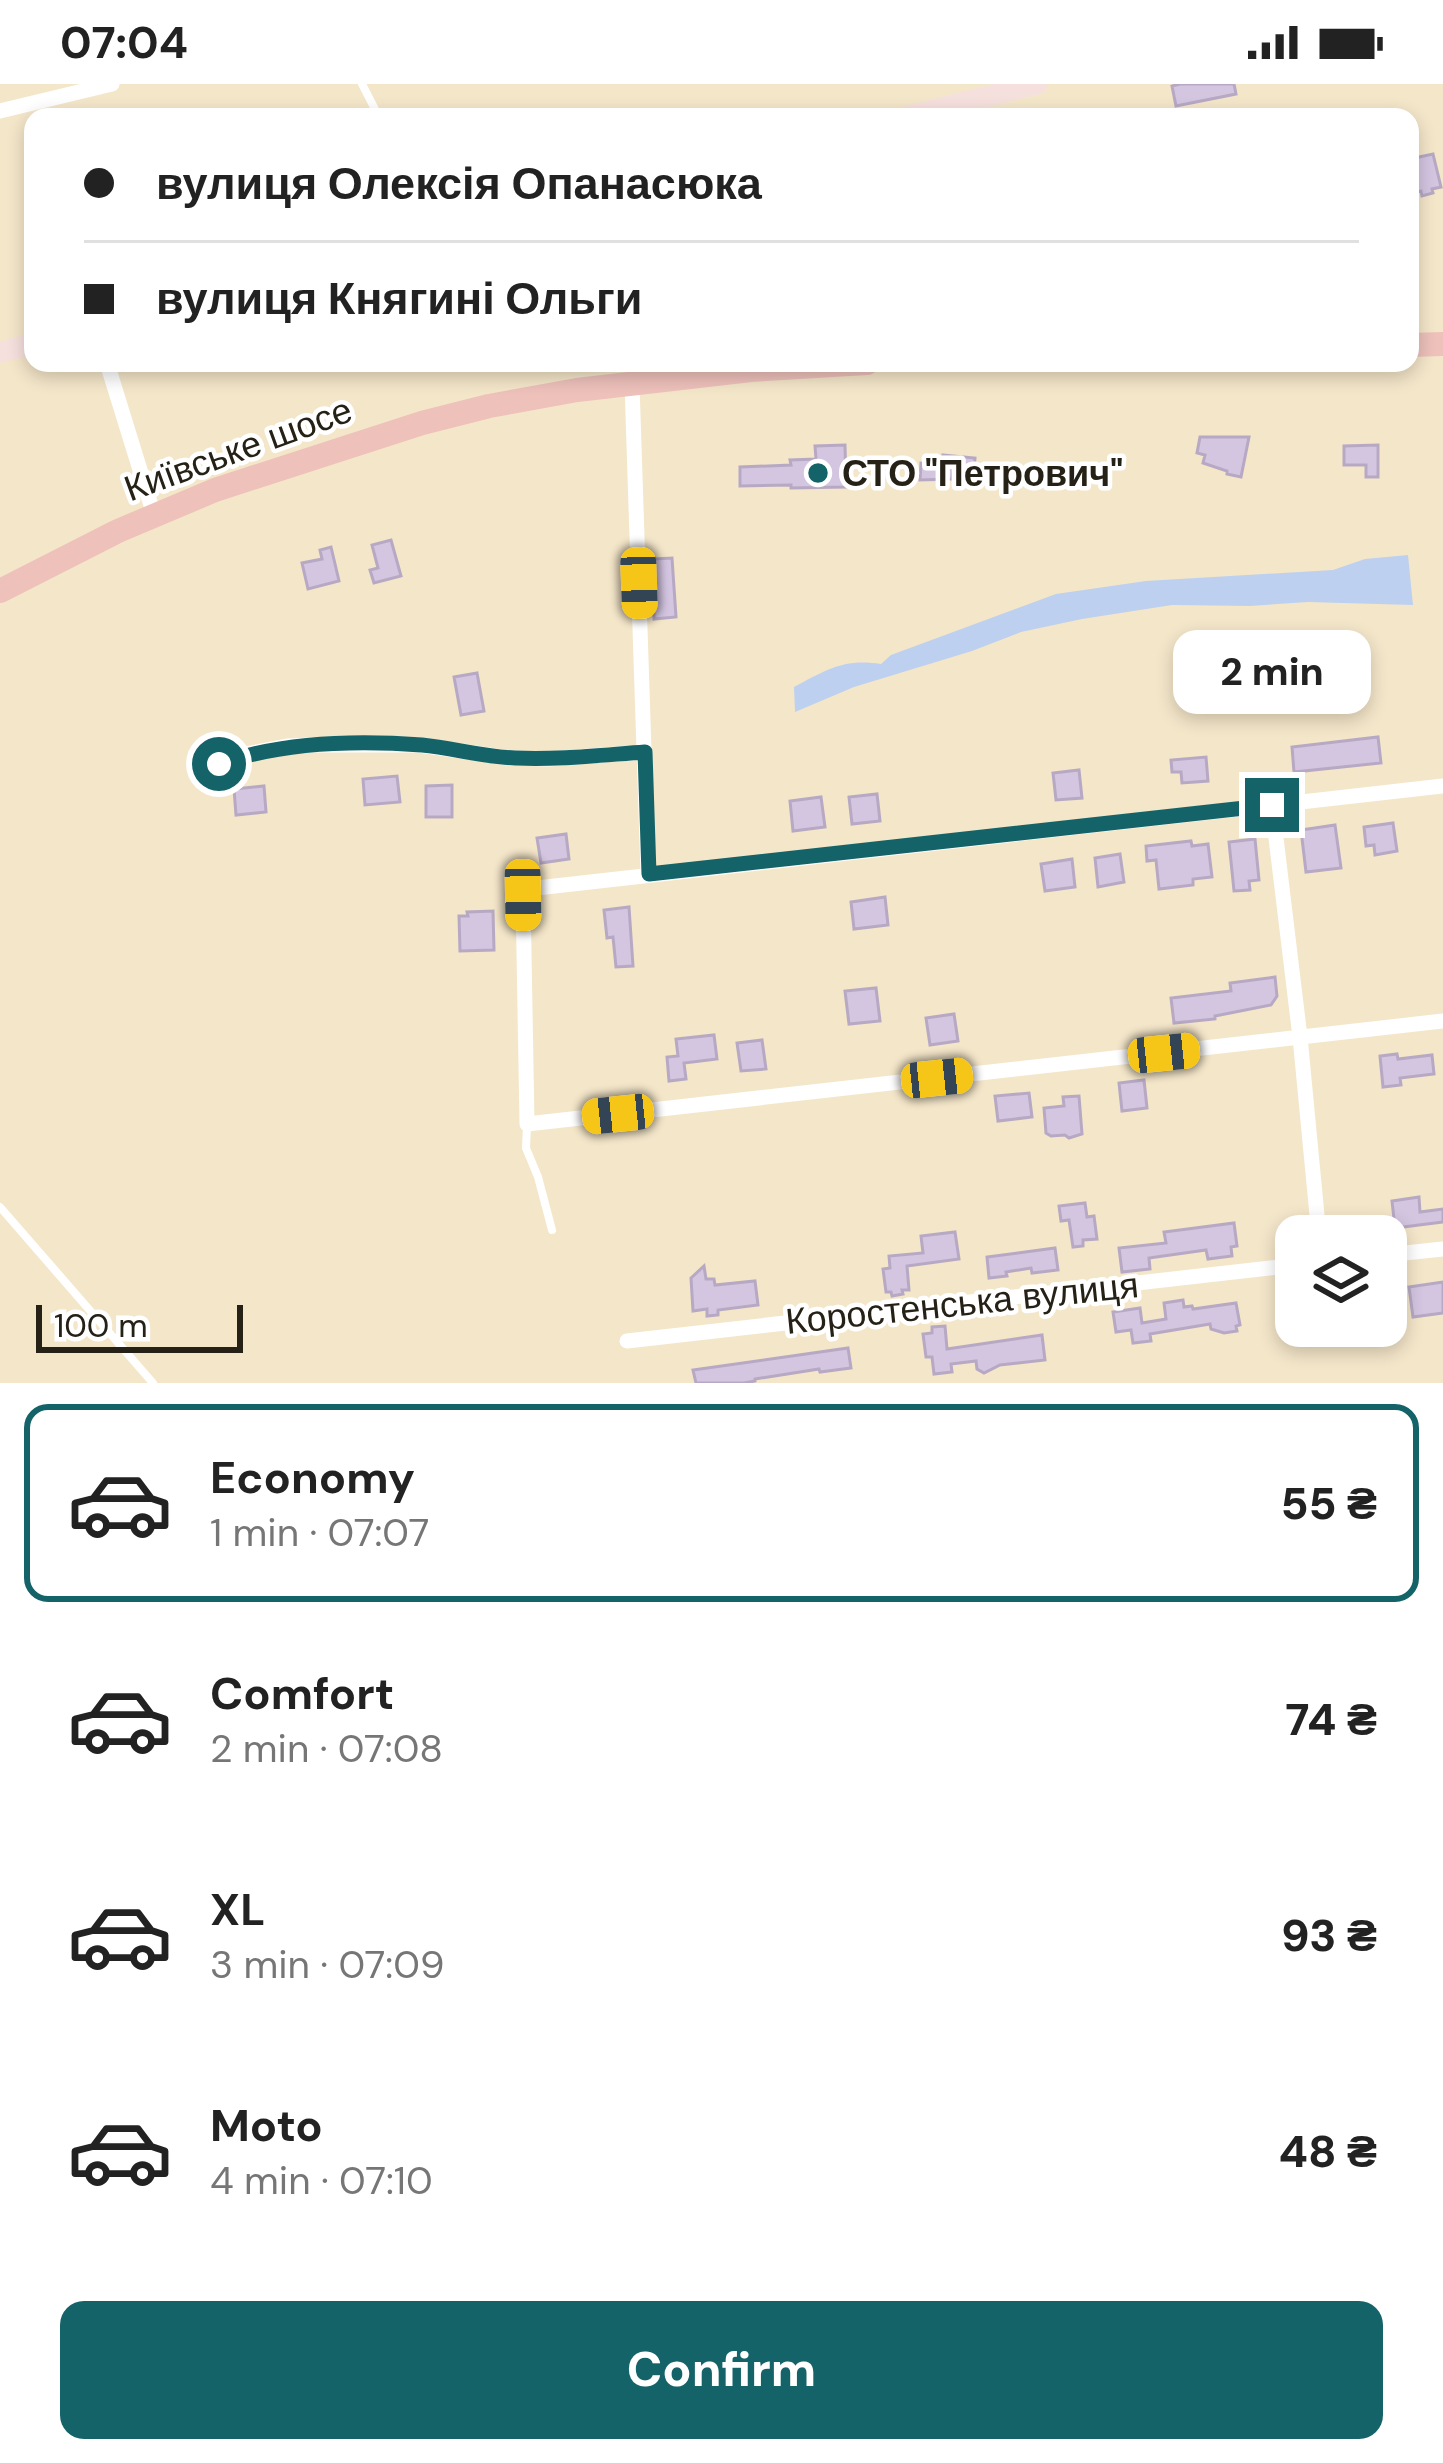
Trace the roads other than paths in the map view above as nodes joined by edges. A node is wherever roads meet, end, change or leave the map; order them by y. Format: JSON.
{"nodes":[{"id":1,"x":112,"y":84,"type":"edge"},
{"id":2,"x":1037,"y":84,"type":"edge"},
{"id":3,"x":64,"y":90,"type":"edge"},
{"id":4,"x":941,"y":108,"type":"edge"},
{"id":5,"x":0,"y":111,"type":"edge"},
{"id":6,"x":109,"y":372,"type":"edge"},
{"id":7,"x":734,"y":372,"type":"edge"},
{"id":8,"x":632,"y":384,"type":"junction"},
{"id":9,"x":154,"y":515,"type":"junction"},
{"id":10,"x":0,"y":591,"type":"edge"},
{"id":11,"x":645,"y":752,"type":"junction"},
{"id":12,"x":219,"y":764,"type":"dead end"},
{"id":13,"x":1443,"y":786,"type":"edge"},
{"id":14,"x":1272,"y":805,"type":"junction"},
{"id":15,"x":649,"y":874,"type":"junction"},
{"id":16,"x":1443,"y":1022,"type":"edge"},
{"id":17,"x":1300,"y":1037,"type":"junction"},
{"id":18,"x":527,"y":1124,"type":"junction"},
{"id":19,"x":0,"y":1207,"type":"edge"},
{"id":20,"x":1317,"y":1215,"type":"edge"},
{"id":21,"x":552,"y":1230,"type":"dead end"},
{"id":22,"x":1443,"y":1249,"type":"edge"},
{"id":23,"x":1407,"y":1253,"type":"edge"},
{"id":24,"x":1275,"y":1267,"type":"edge"},
{"id":25,"x":628,"y":1341,"type":"dead end"},
{"id":26,"x":153,"y":1383,"type":"edge"}],
"edges":[{"from":1,"to":3,"type":"street"},
{"from":2,"to":4,"type":"street"},
{"from":3,"to":5,"type":"street"},
{"from":6,"to":9,"type":"street"},
{"from":7,"to":8,"type":"main road","name":"Київське шосе"},
{"from":8,"to":9,"type":"main road","name":"Київське шосе"},
{"from":8,"to":11,"type":"street"},
{"from":9,"to":10,"type":"main road","name":"Київське шосе"},
{"from":11,"to":12,"type":"street"},
{"from":11,"to":15,"type":"street"},
{"from":13,"to":14,"type":"street"},
{"from":14,"to":15,"type":"street"},
{"from":14,"to":17,"type":"street"},
{"from":15,"to":18,"type":"street"},
{"from":16,"to":17,"type":"street"},
{"from":17,"to":18,"type":"street"},
{"from":17,"to":20,"type":"street"},
{"from":18,"to":21,"type":"lane"},
{"from":19,"to":26,"type":"lane"},
{"from":22,"to":23,"type":"street"},
{"from":24,"to":25,"type":"street","name":"Коростенська вулиця"}]}
